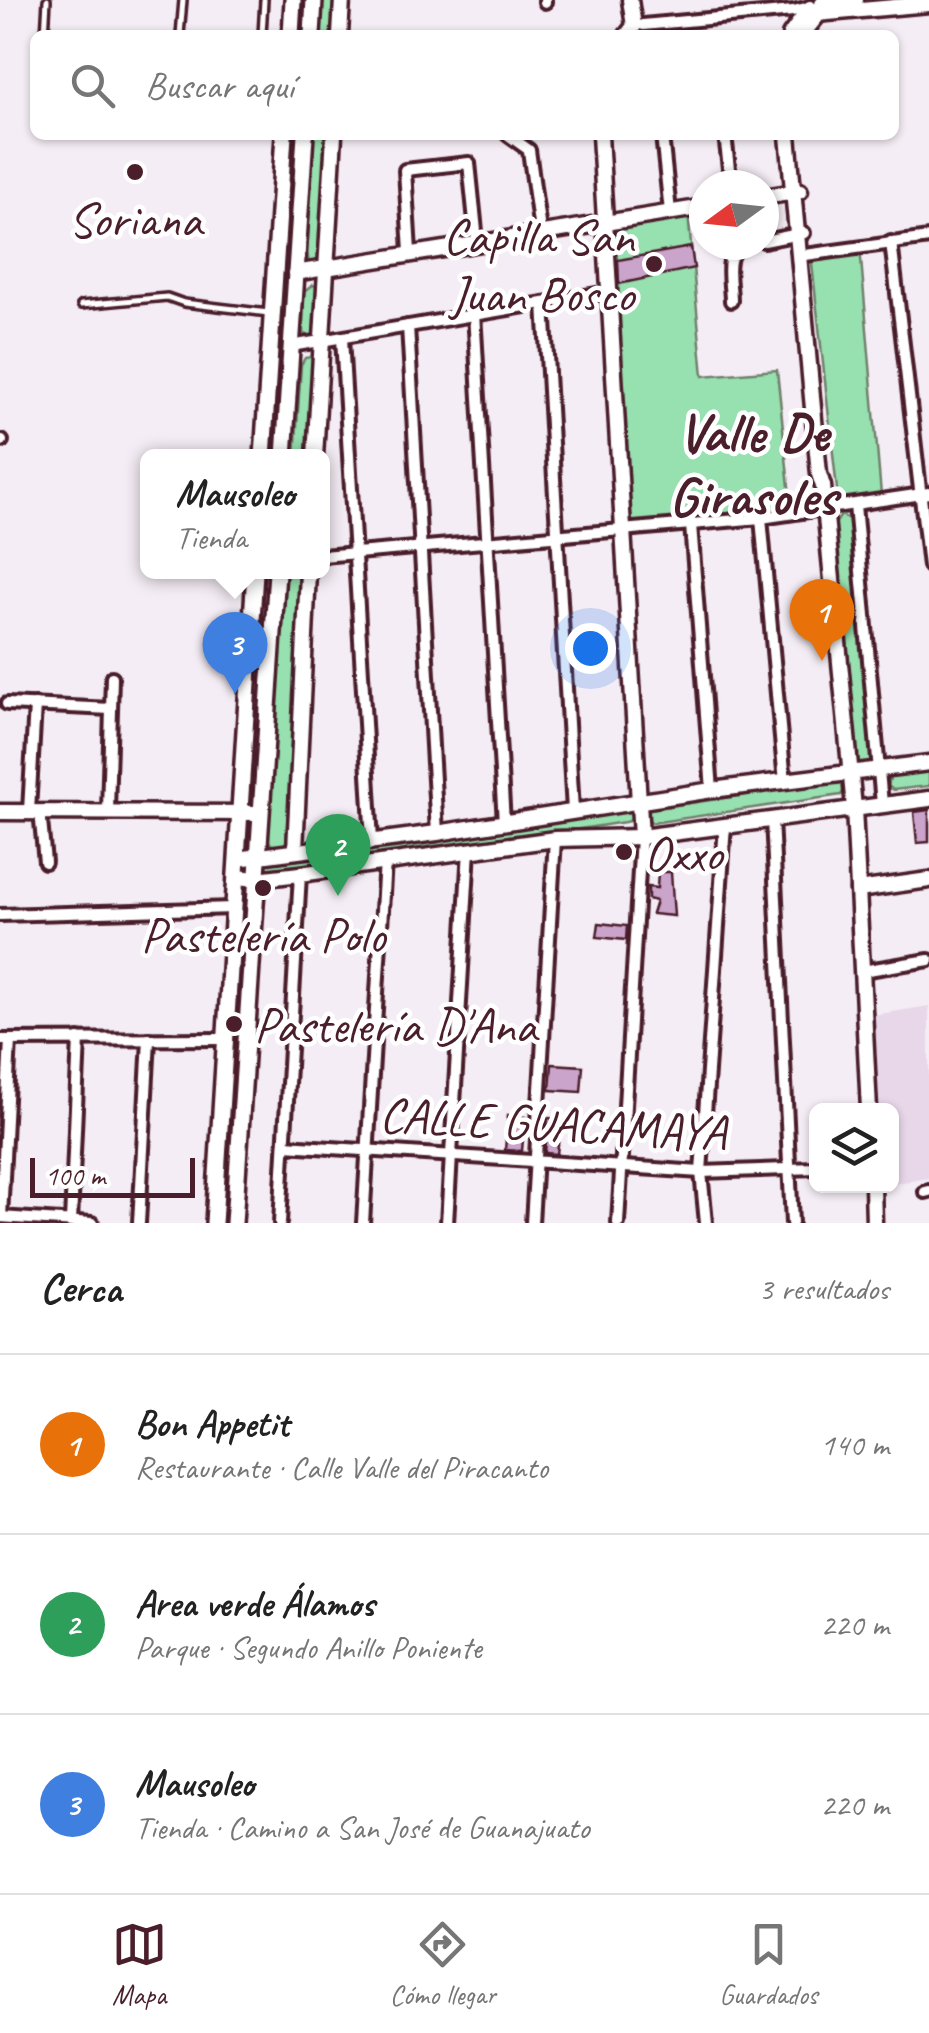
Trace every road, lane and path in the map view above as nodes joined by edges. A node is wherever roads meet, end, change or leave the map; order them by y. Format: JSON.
{"nodes":[{"id":1,"x":48,"y":0,"type":"edge"},
{"id":2,"x":183,"y":0,"type":"edge"},
{"id":3,"x":264,"y":0,"type":"edge"},
{"id":4,"x":293,"y":0,"type":"edge"},
{"id":5,"x":314,"y":0,"type":"edge"},
{"id":6,"x":342,"y":0,"type":"edge"},
{"id":7,"x":630,"y":0,"type":"edge"},
{"id":8,"x":856,"y":0,"type":"edge"},
{"id":9,"x":929,"y":4,"type":"edge"},
{"id":10,"x":815,"y":7,"type":"edge"},
{"id":11,"x":634,"y":28,"type":"edge"},
{"id":12,"x":45,"y":30,"type":"edge"},
{"id":13,"x":180,"y":30,"type":"edge"},
{"id":14,"x":262,"y":30,"type":"edge"},
{"id":15,"x":291,"y":30,"type":"edge"},
{"id":16,"x":312,"y":30,"type":"edge"},
{"id":17,"x":340,"y":30,"type":"edge"},
{"id":18,"x":794,"y":30,"type":"edge"},
{"id":19,"x":804,"y":30,"type":"edge"},
{"id":20,"x":284,"y":140,"type":"edge"},
{"id":21,"x":305,"y":140,"type":"edge"},
{"id":22,"x":334,"y":140,"type":"edge"},
{"id":23,"x":515,"y":140,"type":"edge"},
{"id":24,"x":600,"y":140,"type":"edge"},
{"id":25,"x":663,"y":140,"type":"edge"},
{"id":26,"x":725,"y":140,"type":"edge"},
{"id":27,"x":789,"y":140,"type":"edge"},
{"id":28,"x":797,"y":140,"type":"edge"},
{"id":29,"x":729,"y":170,"type":"edge"},
{"id":30,"x":796,"y":191,"type":"junction"},
{"id":31,"x":779,"y":194,"type":"edge"},
{"id":32,"x":689,"y":209,"type":"edge"},
{"id":33,"x":670,"y":212,"type":"junction"},
{"id":34,"x":604,"y":221,"type":"junction"},
{"id":35,"x":540,"y":231,"type":"junction"},
{"id":36,"x":801,"y":233,"type":"junction"},
{"id":37,"x":779,"y":237,"type":"edge"},
{"id":38,"x":929,"y":238,"type":"edge"},
{"id":39,"x":477,"y":241,"type":"junction"},
{"id":40,"x":890,"y":242,"type":"junction"},
{"id":41,"x":410,"y":252,"type":"junction"},
{"id":42,"x":802,"y":256,"type":"junction"},
{"id":43,"x":730,"y":260,"type":"edge"},
{"id":44,"x":326,"y":268,"type":"junction"},
{"id":45,"x":296,"y":272,"type":"junction"},
{"id":46,"x":608,"y":292,"type":"junction"},
{"id":47,"x":731,"y":301,"type":"dead end"},
{"id":48,"x":544,"y":302,"type":"junction"},
{"id":49,"x":81,"y":305,"type":"dead end"},
{"id":50,"x":272,"y":313,"type":"junction"},
{"id":51,"x":474,"y":313,"type":"junction"},
{"id":52,"x":408,"y":326,"type":"junction"},
{"id":53,"x":342,"y":338,"type":"junction"},
{"id":54,"x":322,"y":342,"type":"junction"},
{"id":55,"x":292,"y":346,"type":"junction"},
{"id":56,"x":263,"y":449,"type":"edge"},
{"id":57,"x":285,"y":449,"type":"edge"},
{"id":58,"x":315,"y":449,"type":"edge"},
{"id":59,"x":925,"y":493,"type":"edge"},
{"id":60,"x":854,"y":505,"type":"junction"},
{"id":61,"x":825,"y":507,"type":"junction"},
{"id":62,"x":761,"y":518,"type":"junction"},
{"id":63,"x":691,"y":525,"type":"junction"},
{"id":64,"x":622,"y":528,"type":"junction"},
{"id":65,"x":556,"y":535,"type":"junction"},
{"id":66,"x":487,"y":540,"type":"junction"},
{"id":67,"x":421,"y":548,"type":"junction"},
{"id":68,"x":330,"y":556,"type":"edge"},
{"id":69,"x":354,"y":556,"type":"junction"},
{"id":70,"x":929,"y":566,"type":"edge"},
{"id":71,"x":255,"y":579,"type":"edge"},
{"id":72,"x":277,"y":579,"type":"edge"},
{"id":73,"x":308,"y":579,"type":"edge"},
{"id":74,"x":112,"y":677,"type":"dead end"},
{"id":75,"x":7,"y":704,"type":"dead end"},
{"id":76,"x":35,"y":705,"type":"junction"},
{"id":77,"x":112,"y":710,"type":"junction"},
{"id":78,"x":929,"y":764,"type":"edge"},
{"id":79,"x":878,"y":769,"type":"junction"},
{"id":80,"x":849,"y":772,"type":"junction"},
{"id":81,"x":785,"y":782,"type":"junction"},
{"id":82,"x":712,"y":790,"type":"junction"},
{"id":83,"x":929,"y":799,"type":"edge"},
{"id":84,"x":638,"y":802,"type":"junction"},
{"id":85,"x":882,"y":804,"type":"junction"},
{"id":86,"x":854,"y":808,"type":"junction"},
{"id":87,"x":108,"y":810,"type":"junction"},
{"id":88,"x":34,"y":811,"type":"junction"},
{"id":89,"x":572,"y":811,"type":"junction"},
{"id":90,"x":0,"y":812,"type":"edge"},
{"id":91,"x":239,"y":813,"type":"junction"},
{"id":92,"x":261,"y":813,"type":"junction"},
{"id":93,"x":772,"y":819,"type":"junction"},
{"id":94,"x":504,"y":823,"type":"junction"},
{"id":95,"x":726,"y":825,"type":"junction"},
{"id":96,"x":437,"y":834,"type":"junction"},
{"id":97,"x":641,"y":837,"type":"junction"},
{"id":98,"x":555,"y":839,"type":"junction"},
{"id":99,"x":372,"y":841,"type":"junction"},
{"id":100,"x":469,"y":848,"type":"junction"},
{"id":101,"x":296,"y":851,"type":"junction"},
{"id":102,"x":258,"y":858,"type":"junction"},
{"id":103,"x":237,"y":859,"type":"junction"},
{"id":104,"x":385,"y":861,"type":"junction"},
{"id":105,"x":45,"y":862,"type":"dead end"},
{"id":106,"x":300,"y":874,"type":"junction"},
{"id":107,"x":236,"y":877,"type":"junction"},
{"id":108,"x":256,"y":879,"type":"junction"},
{"id":109,"x":929,"y":880,"type":"edge"},
{"id":110,"x":858,"y":890,"type":"junction"},
{"id":111,"x":234,"y":908,"type":"junction"},
{"id":112,"x":0,"y":915,"type":"edge"},
{"id":113,"x":929,"y":960,"type":"edge"},
{"id":114,"x":862,"y":971,"type":"junction"},
{"id":115,"x":79,"y":1039,"type":"junction"},
{"id":116,"x":149,"y":1039,"type":"junction"},
{"id":117,"x":226,"y":1039,"type":"junction"},
{"id":118,"x":5,"y":1040,"type":"edge"},
{"id":119,"x":870,"y":1103,"type":"edge"},
{"id":120,"x":285,"y":1145,"type":"junction"},
{"id":121,"x":368,"y":1150,"type":"junction"},
{"id":122,"x":451,"y":1155,"type":"junction"},
{"id":123,"x":536,"y":1161,"type":"junction"},
{"id":124,"x":622,"y":1167,"type":"junction"},
{"id":125,"x":809,"y":1168,"type":"edge"},
{"id":126,"x":788,"y":1169,"type":"junction"},
{"id":127,"x":702,"y":1172,"type":"junction"},
{"id":128,"x":873,"y":1193,"type":"edge"},
{"id":129,"x":1,"y":1218,"type":"edge"},
{"id":130,"x":71,"y":1222,"type":"edge"},
{"id":131,"x":92,"y":1223,"type":"edge"},
{"id":132,"x":139,"y":1223,"type":"edge"},
{"id":133,"x":214,"y":1223,"type":"edge"},
{"id":134,"x":234,"y":1223,"type":"edge"},
{"id":135,"x":280,"y":1223,"type":"edge"},
{"id":136,"x":363,"y":1223,"type":"edge"},
{"id":137,"x":447,"y":1223,"type":"edge"},
{"id":138,"x":532,"y":1223,"type":"edge"},
{"id":139,"x":618,"y":1223,"type":"edge"},
{"id":140,"x":706,"y":1223,"type":"edge"},
{"id":141,"x":792,"y":1223,"type":"edge"},
{"id":142,"x":874,"y":1223,"type":"edge"}],
"edges":[{"from":1,"to":12,"type":"lane"},
{"from":2,"to":13,"type":"lane"},
{"from":3,"to":14,"type":"lane"},
{"from":4,"to":15,"type":"main road"},
{"from":5,"to":16,"type":"main road"},
{"from":6,"to":17,"type":"main road"},
{"from":7,"to":11,"type":"main road"},
{"from":8,"to":10,"type":"main road"},
{"from":9,"to":10,"type":"main road"},
{"from":10,"to":11,"type":"street"},
{"from":10,"to":18,"type":"main road"},
{"from":10,"to":19,"type":"main road"},
{"from":20,"to":50,"type":"main road"},
{"from":21,"to":45,"type":"main road"},
{"from":22,"to":44,"type":"main road"},
{"from":23,"to":35,"type":"street"},
{"from":24,"to":34,"type":"main road"},
{"from":25,"to":33,"type":"street"},
{"from":26,"to":29,"type":"street"},
{"from":27,"to":30,"type":"main road"},
{"from":28,"to":30,"type":"main road"},
{"from":30,"to":31,"type":"main road"},
{"from":30,"to":36,"type":"main road"},
{"from":32,"to":33,"type":"main road"},
{"from":33,"to":34,"type":"main road"},
{"from":34,"to":35,"type":"main road"},
{"from":34,"to":46,"type":"main road"},
{"from":35,"to":39,"type":"main road"},
{"from":36,"to":37,"type":"street"},
{"from":36,"to":42,"type":"main road"},
{"from":38,"to":40,"type":"street"},
{"from":39,"to":41,"type":"main road"},
{"from":39,"to":41,"type":"street"},
{"from":40,"to":42,"type":"street"},
{"from":40,"to":59,"type":"street"},
{"from":41,"to":44,"type":"main road"},
{"from":42,"to":61,"type":"main road"},
{"from":43,"to":47,"type":"street"},
{"from":44,"to":45,"type":"main road"},
{"from":44,"to":54,"type":"main road"},
{"from":45,"to":55,"type":"main road"},
{"from":46,"to":48,"type":"street"},
{"from":46,"to":64,"type":"main road"},
{"from":48,"to":51,"type":"street"},
{"from":48,"to":65,"type":"street"},
{"from":49,"to":50,"type":"lane"},
{"from":50,"to":56,"type":"main road"},
{"from":51,"to":52,"type":"street"},
{"from":51,"to":66,"type":"street"},
{"from":52,"to":53,"type":"street"},
{"from":52,"to":67,"type":"street"},
{"from":53,"to":54,"type":"street"},
{"from":53,"to":69,"type":"street"},
{"from":54,"to":55,"type":"street"},
{"from":54,"to":58,"type":"main road"},
{"from":55,"to":57,"type":"main road"},
{"from":59,"to":60,"type":"street"},
{"from":59,"to":70,"type":"street"},
{"from":60,"to":61,"type":"street"},
{"from":60,"to":79,"type":"street"},
{"from":61,"to":62,"type":"street"},
{"from":61,"to":80,"type":"main road"},
{"from":62,"to":63,"type":"street"},
{"from":62,"to":81,"type":"street"},
{"from":63,"to":64,"type":"street"},
{"from":63,"to":82,"type":"street"},
{"from":64,"to":65,"type":"street"},
{"from":64,"to":84,"type":"main road"},
{"from":65,"to":66,"type":"street"},
{"from":65,"to":89,"type":"street"},
{"from":66,"to":67,"type":"street"},
{"from":66,"to":94,"type":"street"},
{"from":67,"to":69,"type":"street"},
{"from":67,"to":96,"type":"street"},
{"from":68,"to":69,"type":"street"},
{"from":69,"to":99,"type":"street"},
{"from":71,"to":91,"type":"main road"},
{"from":72,"to":92,"type":"main road"},
{"from":73,"to":101,"type":"main road"},
{"from":74,"to":77,"type":"street"},
{"from":75,"to":76,"type":"street"},
{"from":76,"to":77,"type":"street"},
{"from":76,"to":88,"type":"street"},
{"from":77,"to":87,"type":"street"},
{"from":78,"to":79,"type":"main road"},
{"from":79,"to":80,"type":"main road"},
{"from":79,"to":85,"type":"street"},
{"from":80,"to":81,"type":"main road"},
{"from":80,"to":86,"type":"main road"},
{"from":81,"to":82,"type":"main road"},
{"from":82,"to":84,"type":"main road"},
{"from":83,"to":85,"type":"main road"},
{"from":84,"to":89,"type":"main road"},
{"from":84,"to":97,"type":"main road"},
{"from":85,"to":86,"type":"main road"},
{"from":86,"to":93,"type":"main road"},
{"from":86,"to":110,"type":"main road"},
{"from":87,"to":88,"type":"main road"},
{"from":87,"to":91,"type":"main road"},
{"from":88,"to":90,"type":"main road"},
{"from":88,"to":105,"type":"street"},
{"from":89,"to":94,"type":"main road"},
{"from":91,"to":92,"type":"main road"},
{"from":91,"to":103,"type":"main road"},
{"from":92,"to":102,"type":"main road"},
{"from":93,"to":95,"type":"main road"},
{"from":93,"to":126,"type":"street"},
{"from":94,"to":96,"type":"main road"},
{"from":95,"to":97,"type":"main road"},
{"from":95,"to":127,"type":"street"},
{"from":96,"to":99,"type":"main road"},
{"from":97,"to":98,"type":"main road"},
{"from":97,"to":124,"type":"street"},
{"from":98,"to":100,"type":"main road"},
{"from":98,"to":123,"type":"street"},
{"from":99,"to":101,"type":"main road"},
{"from":100,"to":104,"type":"main road"},
{"from":100,"to":122,"type":"street"},
{"from":101,"to":102,"type":"main road"},
{"from":102,"to":103,"type":"main road"},
{"from":102,"to":108,"type":"main road"},
{"from":103,"to":107,"type":"main road"},
{"from":104,"to":106,"type":"main road"},
{"from":104,"to":121,"type":"street"},
{"from":106,"to":108,"type":"main road"},
{"from":106,"to":120,"type":"street"},
{"from":107,"to":108,"type":"main road"},
{"from":107,"to":111,"type":"main road"},
{"from":108,"to":134,"type":"main road"},
{"from":109,"to":110,"type":"main road"},
{"from":110,"to":114,"type":"main road"},
{"from":111,"to":112,"type":"street"},
{"from":111,"to":117,"type":"main road"},
{"from":113,"to":114,"type":"street"},
{"from":114,"to":119,"type":"main road"},
{"from":115,"to":116,"type":"street"},
{"from":115,"to":118,"type":"street"},
{"from":115,"to":130,"type":"street"},
{"from":116,"to":117,"type":"street"},
{"from":116,"to":132,"type":"street"},
{"from":117,"to":133,"type":"main road"},
{"from":118,"to":129,"type":"street"},
{"from":120,"to":121,"type":"street","name":"CALLE GUACAMAYA"},
{"from":120,"to":135,"type":"street"},
{"from":121,"to":122,"type":"street","name":"CALLE GUACAMAYA"},
{"from":121,"to":136,"type":"street"},
{"from":122,"to":123,"type":"street","name":"CALLE GUACAMAYA"},
{"from":122,"to":137,"type":"street"},
{"from":123,"to":124,"type":"street","name":"CALLE GUACAMAYA"},
{"from":123,"to":138,"type":"street"},
{"from":124,"to":127,"type":"street","name":"CALLE GUACAMAYA"},
{"from":124,"to":139,"type":"street"},
{"from":125,"to":126,"type":"street","name":"CALLE GUACAMAYA"},
{"from":126,"to":127,"type":"street","name":"CALLE GUACAMAYA"},
{"from":126,"to":141,"type":"street"},
{"from":127,"to":140,"type":"street"},
{"from":128,"to":142,"type":"main road"},
{"from":129,"to":130,"type":"street"},
{"from":130,"to":131,"type":"street"}]}
